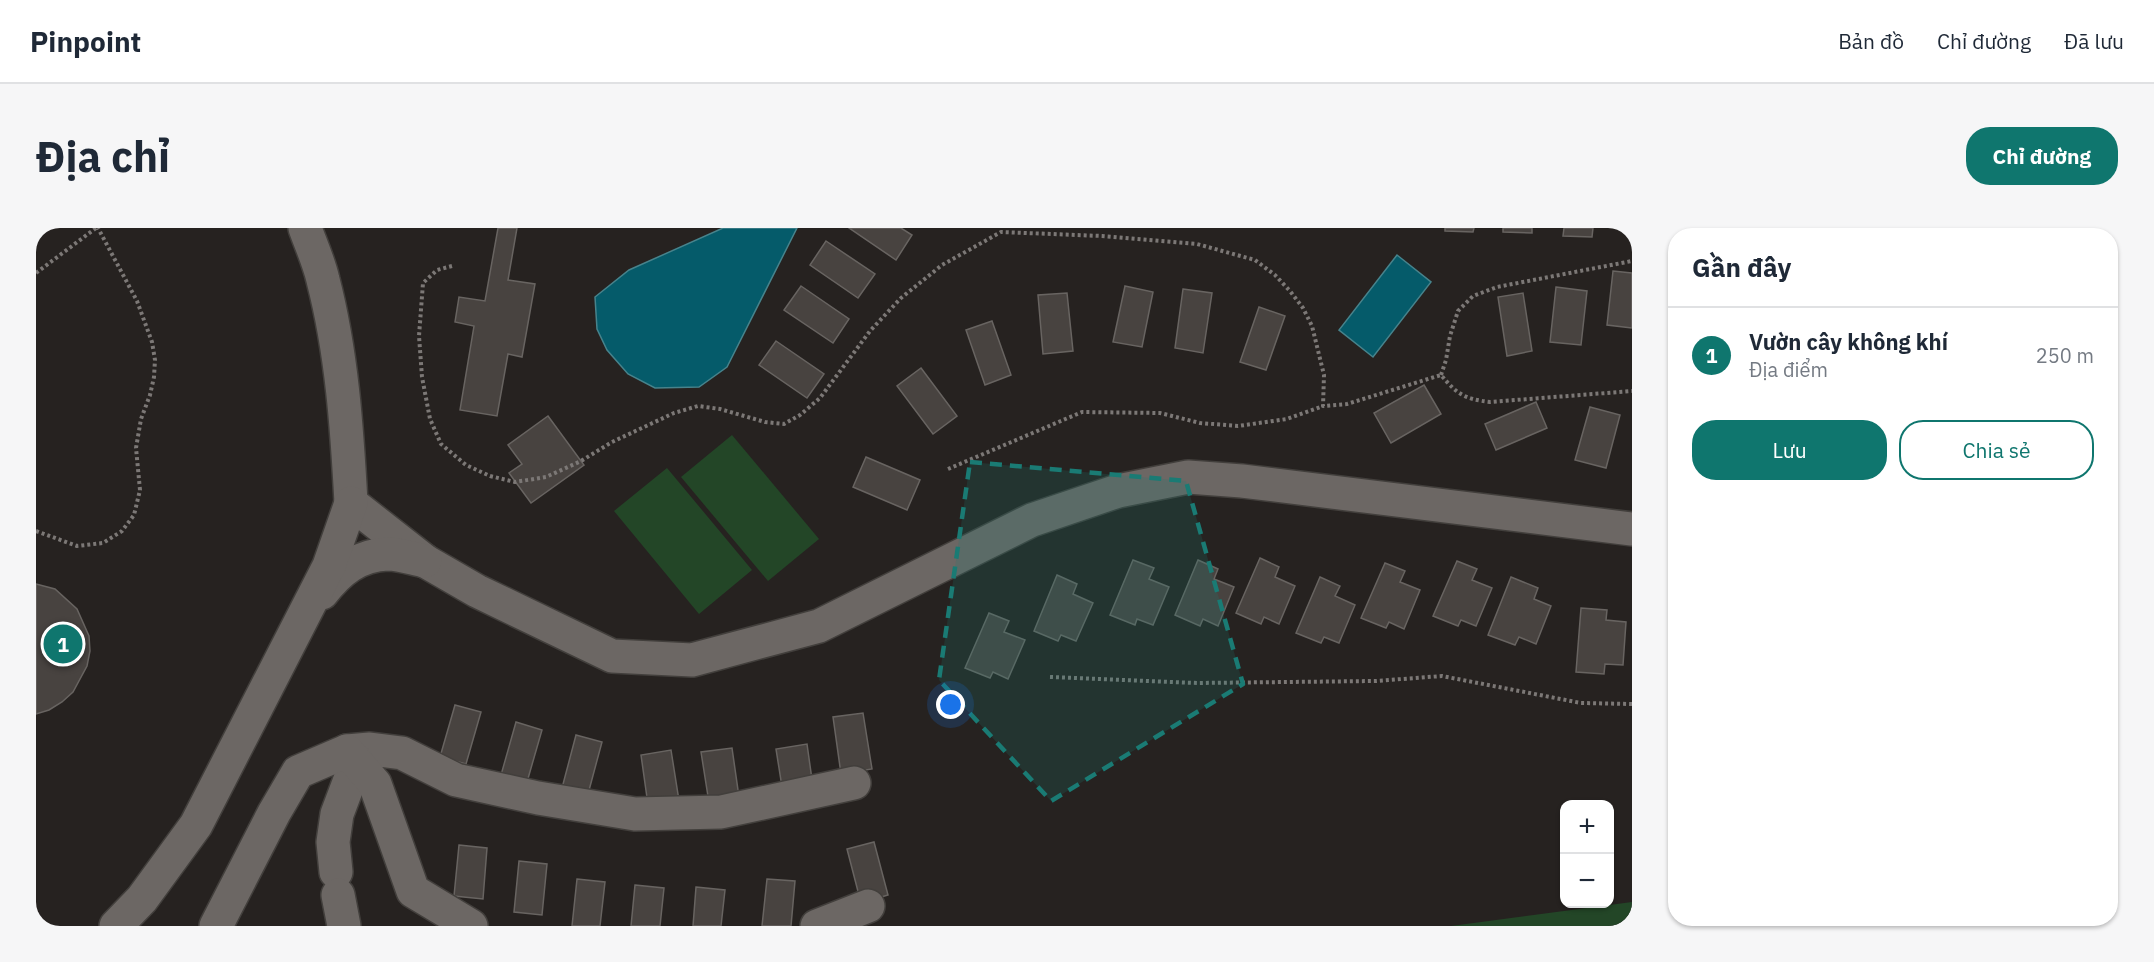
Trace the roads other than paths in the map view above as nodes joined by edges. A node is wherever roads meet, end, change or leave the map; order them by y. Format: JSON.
{"nodes":[{"id":1,"x":305,"y":228,"type":"edge"},
{"id":2,"x":351,"y":503,"type":"junction"},
{"id":3,"x":1632,"y":529,"type":"edge"},
{"id":4,"x":425,"y":561,"type":"junction"},
{"id":5,"x":300,"y":620,"type":"junction"},
{"id":6,"x":352,"y":756,"type":"junction"},
{"id":7,"x":854,"y":783,"type":"dead end"},
{"id":8,"x":340,"y":898,"type":"edge"},
{"id":9,"x":868,"y":906,"type":"dead end"},
{"id":10,"x":116,"y":926,"type":"edge"},
{"id":11,"x":216,"y":926,"type":"edge"},
{"id":12,"x":471,"y":926,"type":"edge"},
{"id":13,"x":817,"y":926,"type":"edge"}],
"edges":[{"from":1,"to":2,"type":"street"},
{"from":2,"to":4,"type":"street"},
{"from":2,"to":5,"type":"street"},
{"from":3,"to":4,"type":"street"},
{"from":4,"to":5,"type":"street"},
{"from":5,"to":10,"type":"street"},
{"from":6,"to":7,"type":"street"},
{"from":6,"to":8,"type":"street"},
{"from":6,"to":11,"type":"street"},
{"from":6,"to":12,"type":"street"},
{"from":9,"to":13,"type":"street"}]}
